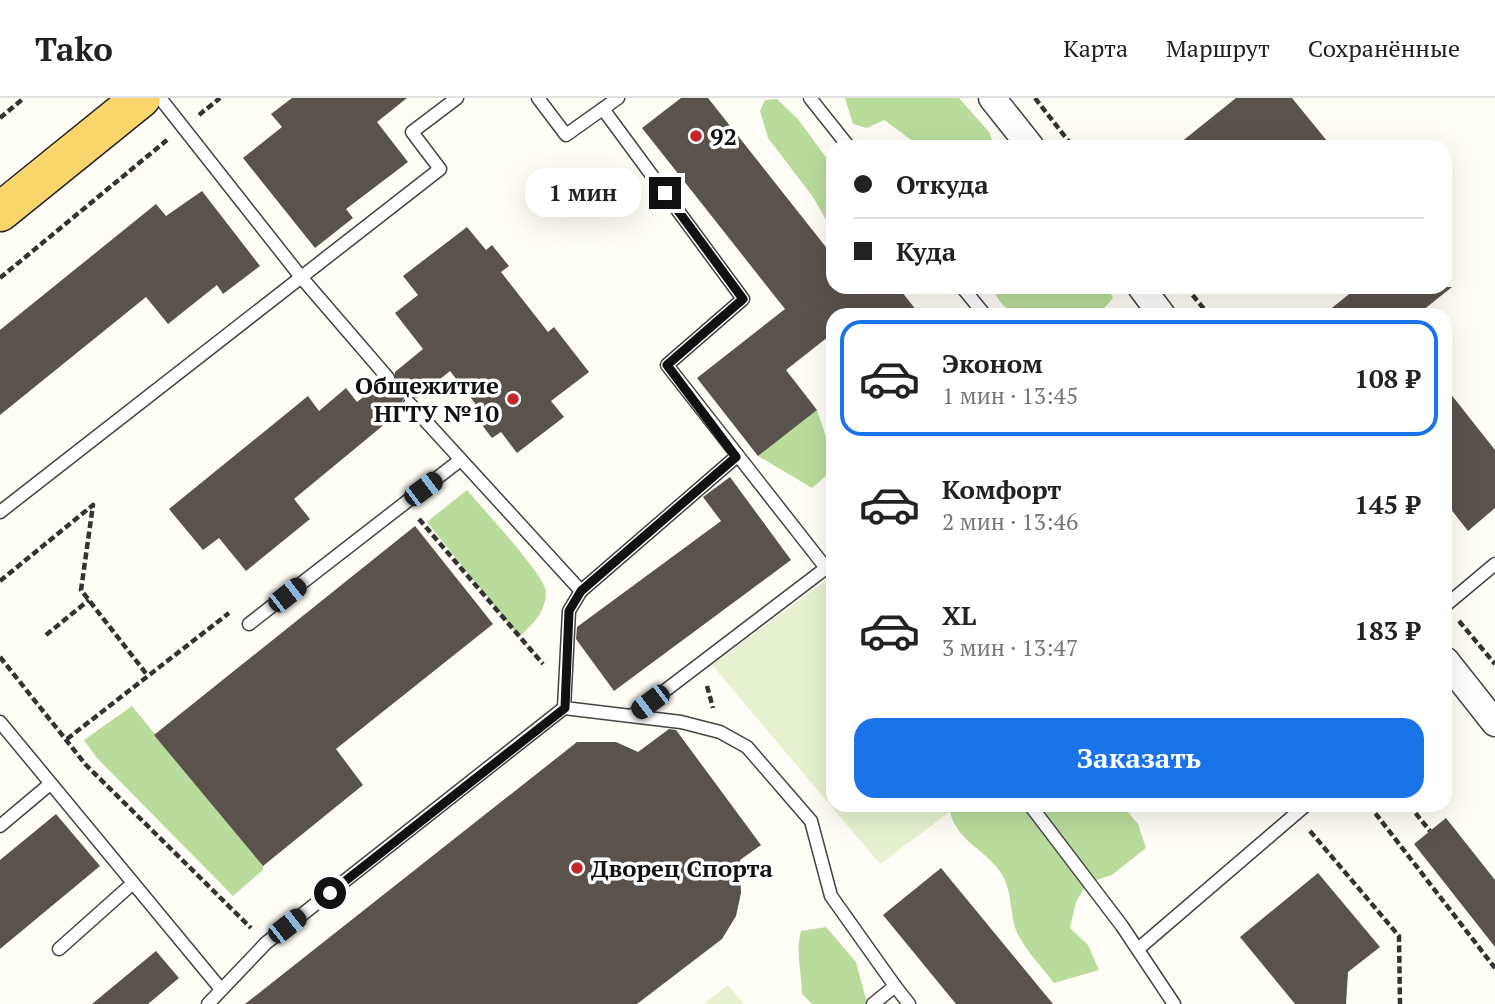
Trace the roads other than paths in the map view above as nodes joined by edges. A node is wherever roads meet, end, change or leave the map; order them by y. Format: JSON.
{"nodes":[{"id":1,"x":141,"y":98,"type":"edge"},
{"id":2,"x":160,"y":98,"type":"edge"},
{"id":3,"x":457,"y":98,"type":"edge"},
{"id":4,"x":538,"y":98,"type":"edge"},
{"id":5,"x":618,"y":98,"type":"edge"},
{"id":6,"x":810,"y":98,"type":"edge"},
{"id":7,"x":992,"y":98,"type":"edge"},
{"id":8,"x":603,"y":109,"type":"junction"},
{"id":9,"x":843,"y":140,"type":"edge"},
{"id":10,"x":1025,"y":140,"type":"edge"},
{"id":11,"x":0,"y":212,"type":"edge"},
{"id":12,"x":301,"y":277,"type":"junction"},
{"id":13,"x":968,"y":294,"type":"edge"},
{"id":14,"x":979,"y":308,"type":"edge"},
{"id":15,"x":388,"y":378,"type":"dead end"},
{"id":16,"x":410,"y":404,"type":"dead end"},
{"id":17,"x":736,"y":457,"type":"junction"},
{"id":18,"x":459,"y":461,"type":"junction"},
{"id":19,"x":0,"y":512,"type":"edge"},
{"id":20,"x":826,"y":564,"type":"edge"},
{"id":21,"x":1495,"y":564,"type":"edge"},
{"id":22,"x":826,"y":572,"type":"edge"},
{"id":23,"x":581,"y":591,"type":"junction"},
{"id":24,"x":1452,"y":600,"type":"edge"},
{"id":25,"x":249,"y":624,"type":"road end"},
{"id":26,"x":1452,"y":679,"type":"edge"},
{"id":27,"x":565,"y":708,"type":"junction"},
{"id":28,"x":633,"y":715,"type":"junction"},
{"id":29,"x":0,"y":722,"type":"edge"},
{"id":30,"x":1495,"y":723,"type":"edge"},
{"id":31,"x":50,"y":784,"type":"junction"},
{"id":32,"x":1035,"y":812,"type":"edge"},
{"id":33,"x":1298,"y":812,"type":"edge"},
{"id":34,"x":0,"y":826,"type":"edge"},
{"id":35,"x":132,"y":884,"type":"junction"},
{"id":36,"x":59,"y":949,"type":"dead end"},
{"id":37,"x":1138,"y":949,"type":"junction"},
{"id":38,"x":895,"y":986,"type":"junction"},
{"id":39,"x":220,"y":988,"type":"junction"},
{"id":40,"x":208,"y":1004,"type":"edge"},
{"id":41,"x":873,"y":1004,"type":"edge"},
{"id":42,"x":909,"y":1004,"type":"edge"},
{"id":43,"x":1174,"y":1004,"type":"edge"}],
"edges":[{"from":1,"to":11,"type":"main road"},
{"from":2,"to":12,"type":"lane"},
{"from":3,"to":12,"type":"lane"},
{"from":4,"to":8,"type":"lane"},
{"from":5,"to":8,"type":"lane"},
{"from":6,"to":9,"type":"lane"},
{"from":7,"to":10,"type":"street"},
{"from":8,"to":17,"type":"lane"},
{"from":12,"to":15,"type":"lane"},
{"from":12,"to":19,"type":"lane"},
{"from":13,"to":14,"type":"lane"},
{"from":16,"to":18,"type":"lane"},
{"from":17,"to":20,"type":"lane"},
{"from":17,"to":23,"type":"lane"},
{"from":18,"to":23,"type":"lane"},
{"from":18,"to":25,"type":"lane"},
{"from":21,"to":24,"type":"lane"},
{"from":22,"to":28,"type":"lane"},
{"from":23,"to":27,"type":"lane"},
{"from":26,"to":30,"type":"street"},
{"from":27,"to":28,"type":"lane"},
{"from":27,"to":39,"type":"lane"},
{"from":28,"to":38,"type":"lane"},
{"from":29,"to":31,"type":"lane"},
{"from":31,"to":34,"type":"lane"},
{"from":31,"to":35,"type":"lane"},
{"from":32,"to":37,"type":"lane"},
{"from":33,"to":37,"type":"lane"},
{"from":35,"to":36,"type":"lane"},
{"from":35,"to":39,"type":"lane"},
{"from":37,"to":43,"type":"lane"},
{"from":38,"to":41,"type":"lane"},
{"from":38,"to":42,"type":"lane"},
{"from":39,"to":40,"type":"lane"}]}
